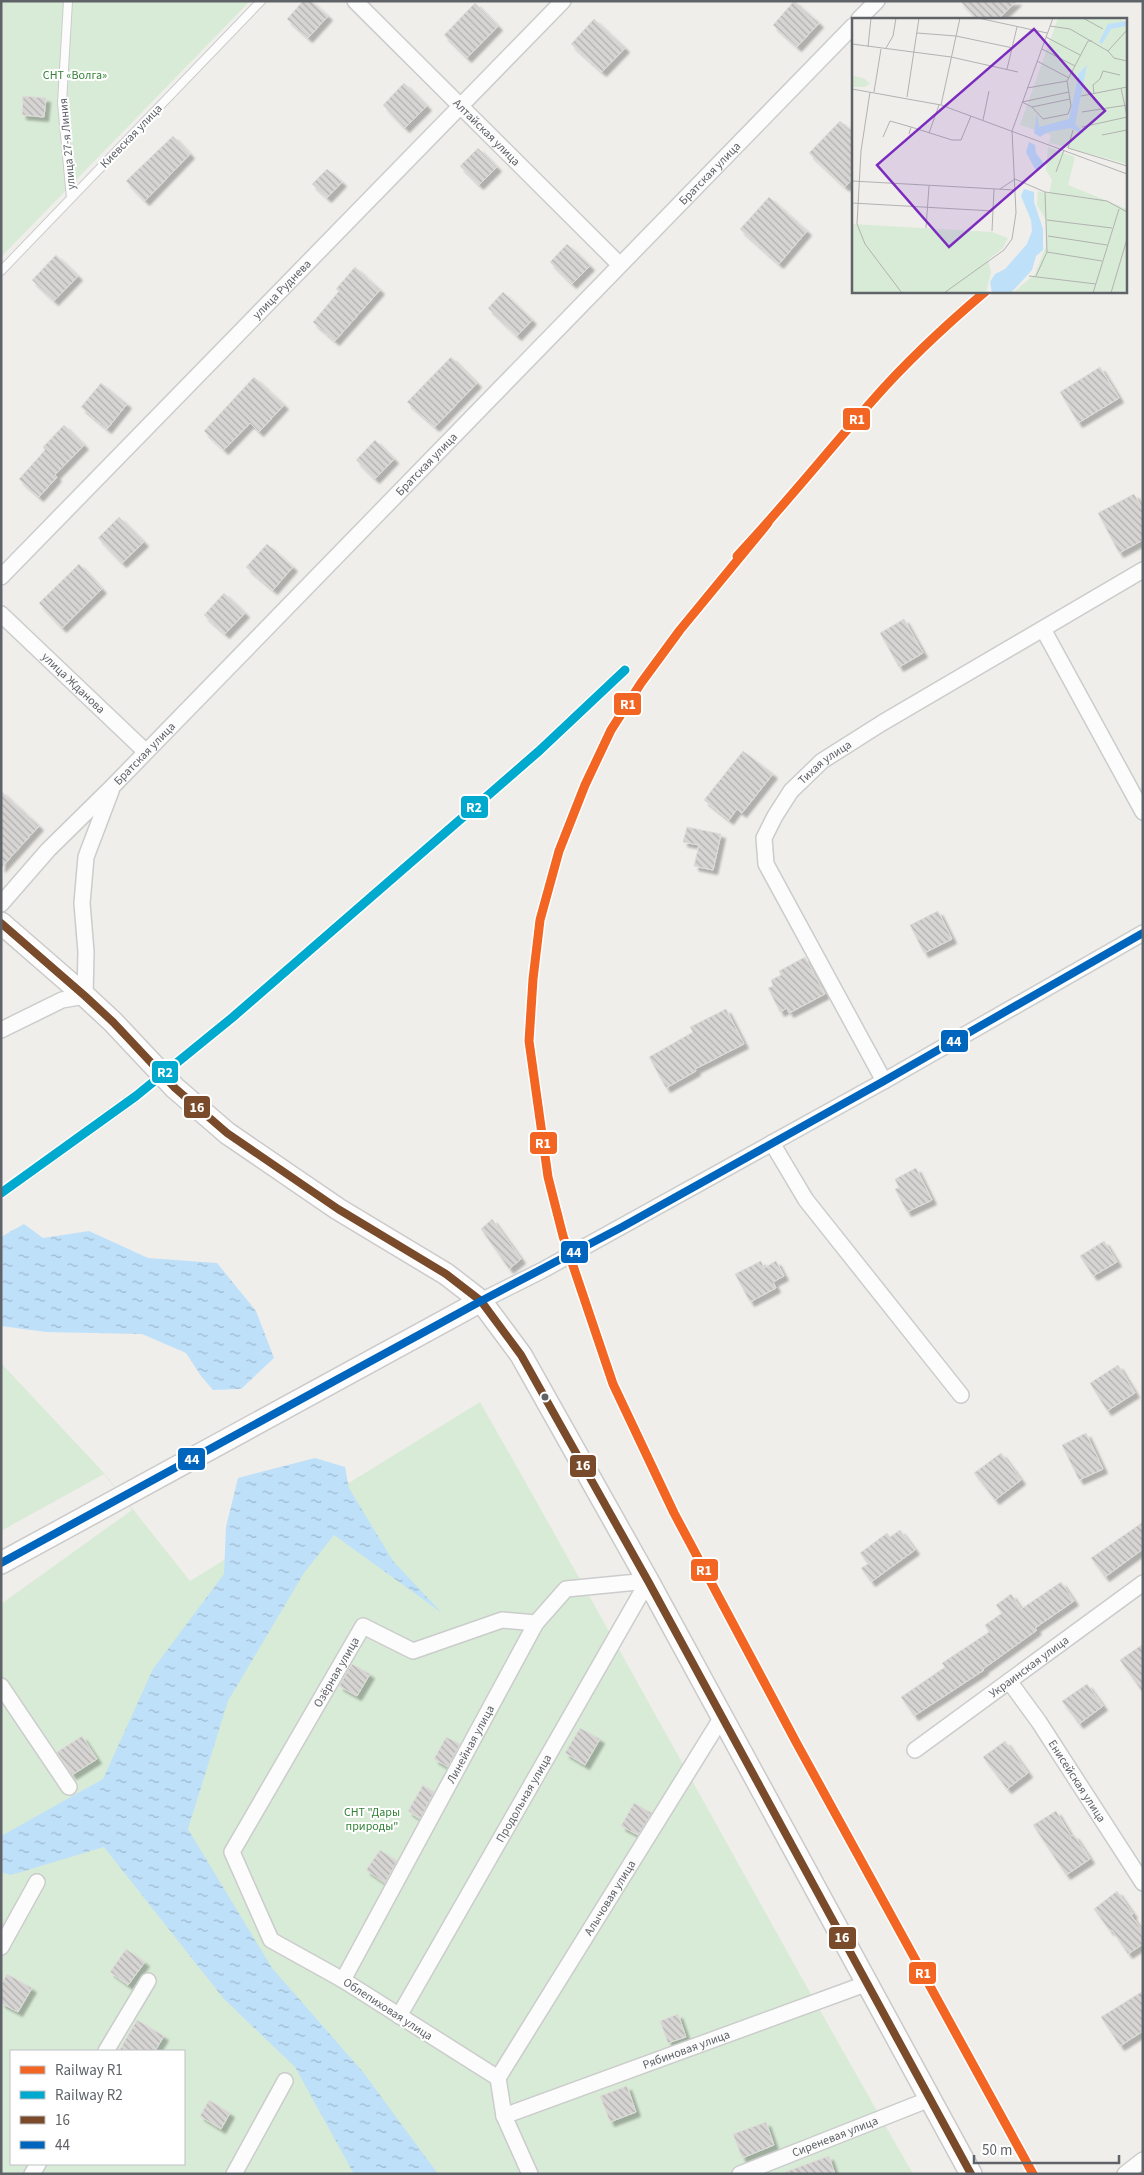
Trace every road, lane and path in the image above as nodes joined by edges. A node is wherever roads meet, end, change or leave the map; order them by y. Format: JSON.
{"nodes":[{"id":1,"x":68,"y":1,"type":"edge"},
{"id":2,"x":261,"y":1,"type":"edge"},
{"id":3,"x":355,"y":1,"type":"edge"},
{"id":4,"x":563,"y":1,"type":"edge"},
{"id":5,"x":877,"y":1,"type":"edge"},
{"id":6,"x":861,"y":18,"type":"edge"},
{"id":7,"x":852,"y":27,"type":"edge"},
{"id":8,"x":461,"y":106,"type":"junction"},
{"id":9,"x":71,"y":198,"type":"junction"},
{"id":10,"x":618,"y":264,"type":"junction"},
{"id":11,"x":1,"y":271,"type":"edge"},
{"id":12,"x":1143,"y":570,"type":"edge"},
{"id":13,"x":1,"y":577,"type":"edge"},
{"id":14,"x":1,"y":614,"type":"edge"},
{"id":15,"x":1043,"y":629,"type":"junction"},
{"id":16,"x":145,"y":751,"type":"junction"},
{"id":17,"x":113,"y":786,"type":"junction"},
{"id":18,"x":1143,"y":812,"type":"edge"},
{"id":19,"x":1,"y":904,"type":"edge"},
{"id":20,"x":1,"y":923,"type":"edge"},
{"id":21,"x":1143,"y":933,"type":"edge"},
{"id":22,"x":85,"y":996,"type":"junction"},
{"id":23,"x":1,"y":1030,"type":"edge"},
{"id":24,"x":884,"y":1081,"type":"junction"},
{"id":25,"x":772,"y":1143,"type":"junction"},
{"id":26,"x":481,"y":1301,"type":"junction"},
{"id":27,"x":961,"y":1395,"type":"dead end"},
{"id":28,"x":1,"y":1563,"type":"edge"},
{"id":29,"x":648,"y":1581,"type":"junction"},
{"id":30,"x":1143,"y":1583,"type":"edge"},
{"id":31,"x":536,"y":1623,"type":"junction"},
{"id":32,"x":1008,"y":1681,"type":"junction"},
{"id":33,"x":1,"y":1686,"type":"edge"},
{"id":34,"x":722,"y":1717,"type":"junction"},
{"id":35,"x":915,"y":1750,"type":"dead end"},
{"id":36,"x":68,"y":1788,"type":"dead end"},
{"id":37,"x":232,"y":1852,"type":"joint"},
{"id":38,"x":1142,"y":1880,"type":"edge"},
{"id":39,"x":37,"y":1882,"type":"dead end"},
{"id":40,"x":1,"y":1947,"type":"edge"},
{"id":41,"x":344,"y":1980,"type":"junction"},
{"id":42,"x":148,"y":1981,"type":"dead end"},
{"id":43,"x":868,"y":1983,"type":"junction"},
{"id":44,"x":399,"y":2016,"type":"junction"},
{"id":45,"x":107,"y":2050,"type":"edge"},
{"id":46,"x":498,"y":2078,"type":"junction"},
{"id":47,"x":285,"y":2081,"type":"dead end"},
{"id":48,"x":930,"y":2099,"type":"junction"},
{"id":49,"x":504,"y":2116,"type":"junction"},
{"id":50,"x":1143,"y":2160,"type":"edge"},
{"id":51,"x":234,"y":2174,"type":"edge"},
{"id":52,"x":530,"y":2174,"type":"edge"},
{"id":53,"x":740,"y":2174,"type":"edge"},
{"id":54,"x":971,"y":2174,"type":"edge"},
{"id":55,"x":1125,"y":2174,"type":"edge"}],
"edges":[{"from":1,"to":9,"type":"lane","name":"улица 27-я Линия"},
{"from":2,"to":9,"type":"lane","name":"Киевская улица"},
{"from":3,"to":8,"type":"street","name":"Алтайская улица"},
{"from":4,"to":8,"type":"street","name":"улица Руднева"},
{"from":5,"to":6,"type":"street"},
{"from":7,"to":10,"type":"street","name":"Братская улица"},
{"from":8,"to":10,"type":"street","name":"Алтайская улица"},
{"from":8,"to":13,"type":"street","name":"улица Руднева"},
{"from":9,"to":11,"type":"lane","name":"Киевская улица"},
{"from":10,"to":16,"type":"street","name":"Братская улица"},
{"from":12,"to":15,"type":"street","name":"Тихая улица"},
{"from":14,"to":16,"type":"street","name":"улица Жданова"},
{"from":15,"to":18,"type":"street"},
{"from":15,"to":24,"type":"street","name":"Тихая улица"},
{"from":16,"to":17,"type":"street","name":"Братская улица"},
{"from":17,"to":19,"type":"street","name":"Братская улица"},
{"from":17,"to":22,"type":"street"},
{"from":20,"to":22,"type":"street"},
{"from":21,"to":24,"type":"street"},
{"from":22,"to":23,"type":"street"},
{"from":22,"to":26,"type":"street"},
{"from":24,"to":25,"type":"street"},
{"from":25,"to":26,"type":"street"},
{"from":25,"to":27,"type":"street"},
{"from":26,"to":28,"type":"street"},
{"from":26,"to":29,"type":"street"},
{"from":29,"to":31,"type":"street","name":"Линейная улица"},
{"from":29,"to":34,"type":"street"},
{"from":29,"to":44,"type":"street","name":"Продольная улица"},
{"from":30,"to":32,"type":"street","name":"Украинская улица"},
{"from":31,"to":37,"type":"street","name":"Озёрная улица"},
{"from":31,"to":41,"type":"street","name":"Линейная улица"},
{"from":32,"to":35,"type":"street","name":"Украинская улица"},
{"from":32,"to":38,"type":"street","name":"Енисейская улица"},
{"from":33,"to":36,"type":"street"},
{"from":34,"to":43,"type":"street"},
{"from":34,"to":46,"type":"street","name":"Алычовая улица"},
{"from":37,"to":41,"type":"street","name":"Облепиховая улица"},
{"from":39,"to":40,"type":"street"},
{"from":41,"to":44,"type":"street","name":"Облепиховая улица"},
{"from":42,"to":45,"type":"street"},
{"from":43,"to":48,"type":"street"},
{"from":43,"to":49,"type":"street","name":"Рябиновая улица"},
{"from":44,"to":46,"type":"street","name":"Облепиховая улица"},
{"from":46,"to":49,"type":"street"},
{"from":47,"to":51,"type":"street"},
{"from":48,"to":53,"type":"street","name":"Сиреневая улица"},
{"from":48,"to":54,"type":"street"},
{"from":49,"to":52,"type":"street"},
{"from":50,"to":55,"type":"street"}]}
